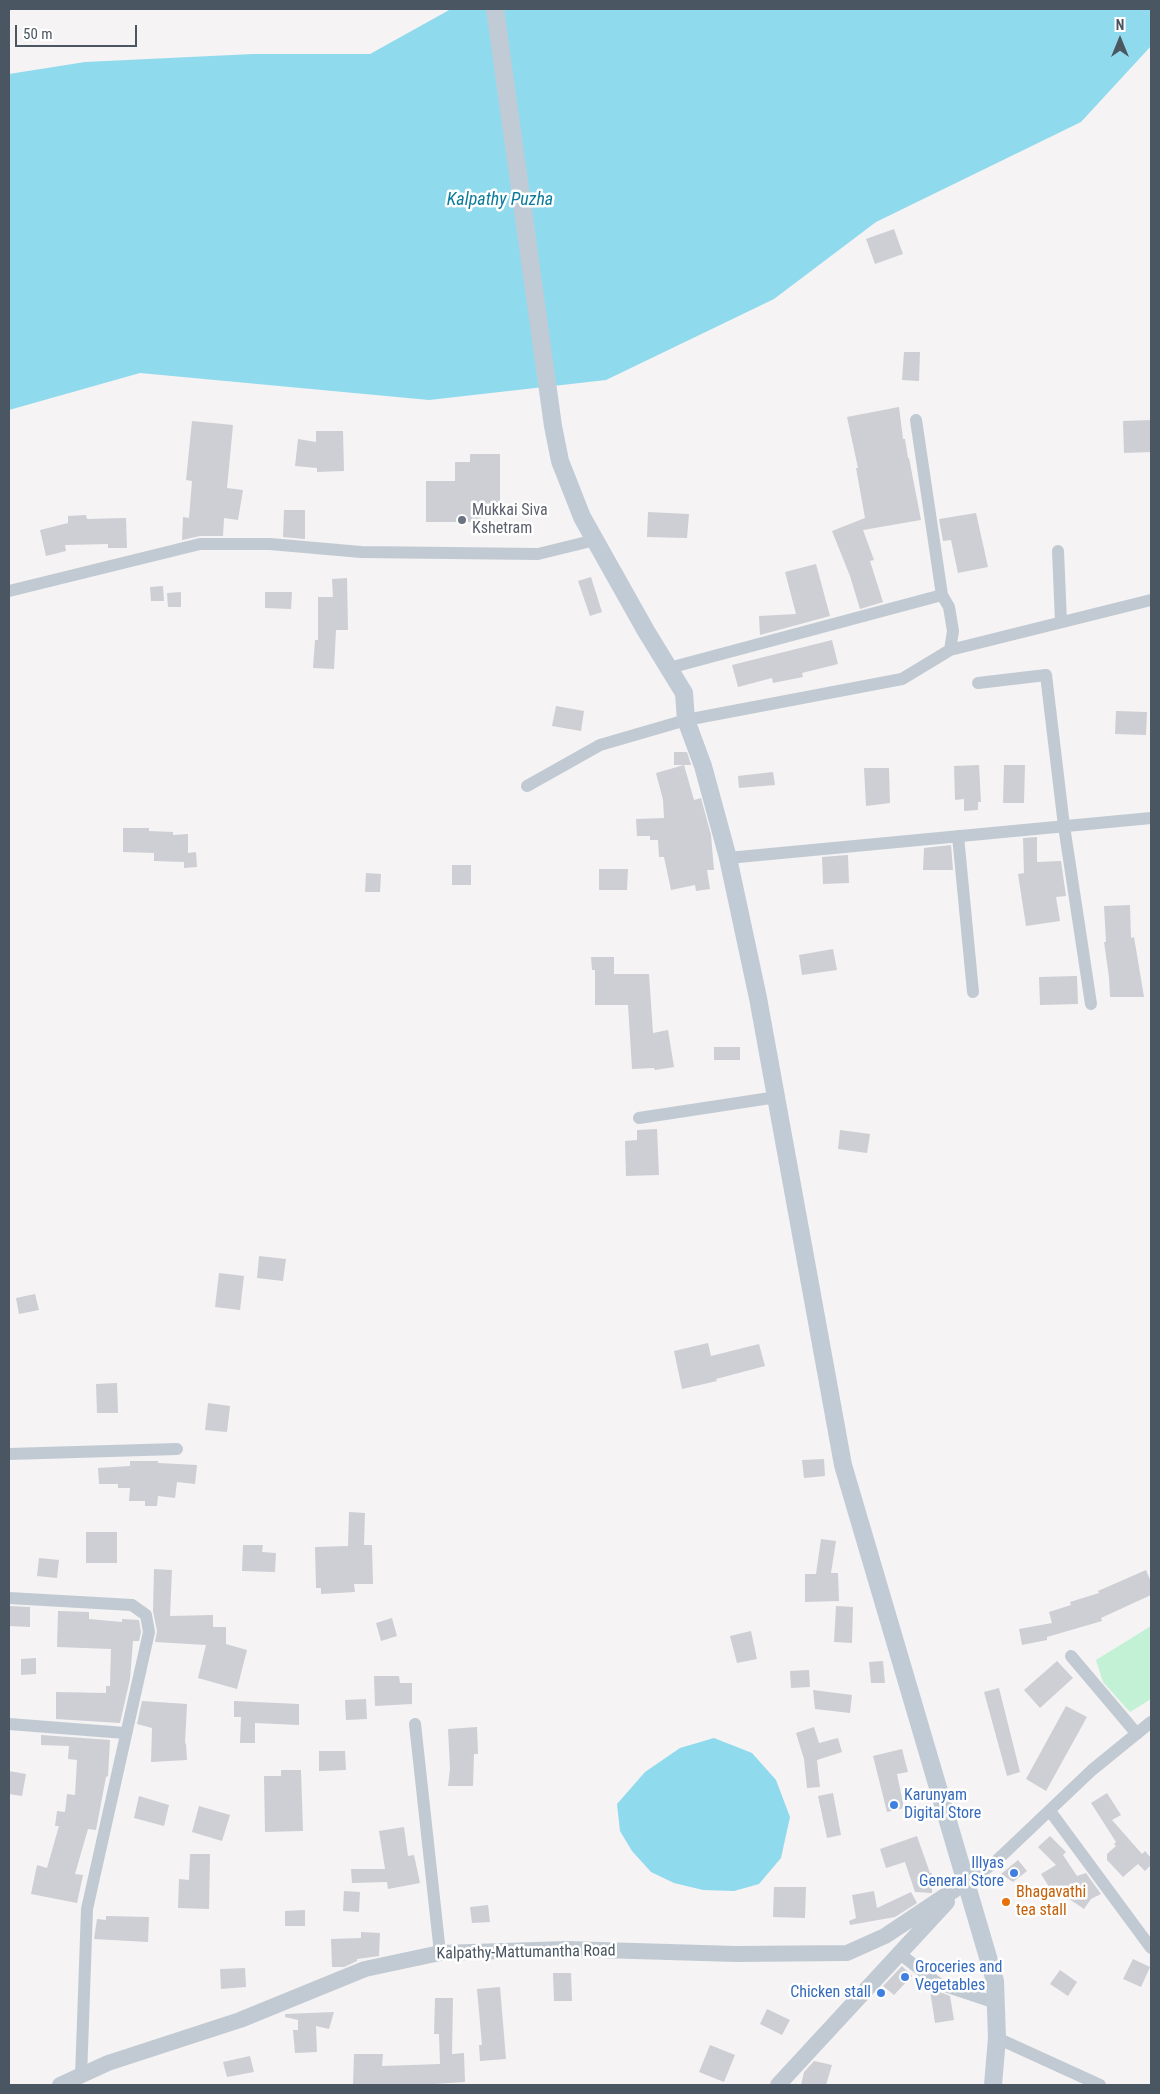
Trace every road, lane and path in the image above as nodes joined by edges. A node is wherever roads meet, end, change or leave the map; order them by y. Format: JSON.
{"nodes":[{"id":1,"x":495,"y":9,"type":"edge"},
{"id":2,"x":916,"y":420,"type":"dead end"},
{"id":3,"x":595,"y":540,"type":"junction"},
{"id":4,"x":1058,"y":551,"type":"dead end"},
{"id":5,"x":9,"y":591,"type":"edge"},
{"id":6,"x":942,"y":595,"type":"junction"},
{"id":7,"x":1151,"y":600,"type":"edge"},
{"id":8,"x":1061,"y":622,"type":"junction"},
{"id":9,"x":950,"y":650,"type":"junction"},
{"id":10,"x":669,"y":668,"type":"junction"},
{"id":11,"x":978,"y":684,"type":"dead end"},
{"id":12,"x":686,"y":720,"type":"junction"},
{"id":13,"x":527,"y":786,"type":"dead end"},
{"id":14,"x":1151,"y":818,"type":"edge"},
{"id":15,"x":1064,"y":826,"type":"junction"},
{"id":16,"x":958,"y":836,"type":"junction"},
{"id":17,"x":728,"y":858,"type":"junction"},
{"id":18,"x":973,"y":992,"type":"dead end"},
{"id":19,"x":1091,"y":1004,"type":"dead end"},
{"id":20,"x":776,"y":1097,"type":"junction"},
{"id":21,"x":639,"y":1118,"type":"dead end"},
{"id":22,"x":177,"y":1449,"type":"dead end"},
{"id":23,"x":9,"y":1454,"type":"edge"},
{"id":24,"x":9,"y":1598,"type":"edge"},
{"id":25,"x":1071,"y":1656,"type":"dead end"},
{"id":26,"x":1151,"y":1722,"type":"edge"},
{"id":27,"x":9,"y":1724,"type":"edge"},
{"id":28,"x":415,"y":1724,"type":"dead end"},
{"id":29,"x":125,"y":1733,"type":"junction"},
{"id":30,"x":1137,"y":1734,"type":"junction"},
{"id":31,"x":1050,"y":1811,"type":"junction"},
{"id":32,"x":966,"y":1882,"type":"junction"},
{"id":33,"x":1151,"y":1948,"type":"edge"},
{"id":34,"x":440,"y":1953,"type":"junction"},
{"id":35,"x":900,"y":1954,"type":"junction"},
{"id":36,"x":996,"y":2003,"type":"junction"},
{"id":37,"x":997,"y":2038,"type":"junction"},
{"id":38,"x":81,"y":2077,"type":"junction"},
{"id":39,"x":60,"y":2085,"type":"edge"},
{"id":40,"x":778,"y":2085,"type":"edge"},
{"id":41,"x":993,"y":2085,"type":"edge"},
{"id":42,"x":1100,"y":2085,"type":"edge"}],
"edges":[{"from":1,"to":3,"type":"main road"},
{"from":2,"to":6,"type":"street"},
{"from":3,"to":5,"type":"street"},
{"from":3,"to":10,"type":"main road"},
{"from":4,"to":8,"type":"street"},
{"from":6,"to":9,"type":"street"},
{"from":6,"to":10,"type":"street"},
{"from":7,"to":8,"type":"street"},
{"from":8,"to":9,"type":"street"},
{"from":9,"to":12,"type":"street"},
{"from":10,"to":12,"type":"main road"},
{"from":11,"to":15,"type":"street"},
{"from":12,"to":13,"type":"street"},
{"from":12,"to":17,"type":"main road"},
{"from":14,"to":15,"type":"street"},
{"from":15,"to":16,"type":"street"},
{"from":15,"to":19,"type":"street"},
{"from":16,"to":17,"type":"street"},
{"from":16,"to":18,"type":"street"},
{"from":17,"to":20,"type":"main road"},
{"from":20,"to":21,"type":"street"},
{"from":20,"to":32,"type":"main road"},
{"from":22,"to":23,"type":"street"},
{"from":24,"to":29,"type":"street"},
{"from":25,"to":30,"type":"street"},
{"from":26,"to":30,"type":"street"},
{"from":27,"to":29,"type":"street"},
{"from":28,"to":34,"type":"street"},
{"from":29,"to":38,"type":"street"},
{"from":30,"to":31,"type":"street"},
{"from":31,"to":32,"type":"street"},
{"from":31,"to":33,"type":"street"},
{"from":32,"to":34,"type":"street","name":"Kalpathy-Mattumantha Road"},
{"from":32,"to":35,"type":"street"},
{"from":32,"to":36,"type":"main road"},
{"from":34,"to":38,"type":"street","name":"Kalpathy-Mattumantha Road"},
{"from":35,"to":36,"type":"street"},
{"from":35,"to":40,"type":"street"},
{"from":36,"to":37,"type":"main road"},
{"from":37,"to":41,"type":"main road"},
{"from":37,"to":42,"type":"street"},
{"from":38,"to":39,"type":"street","name":"Kalpathy-Mattumantha Road"}]}
